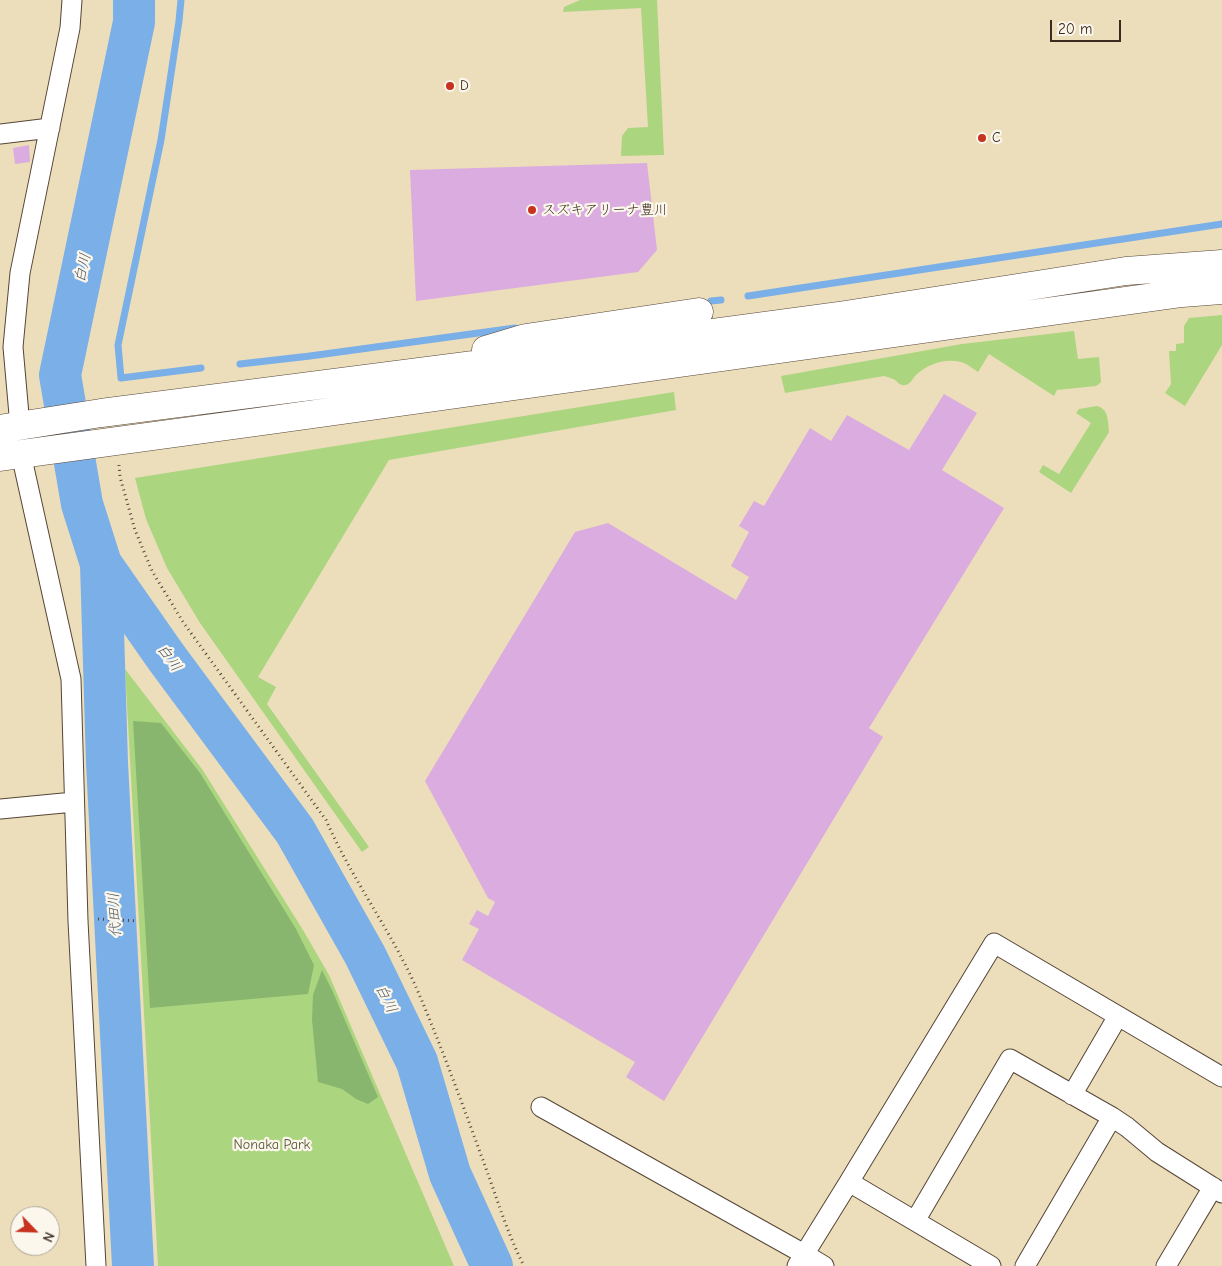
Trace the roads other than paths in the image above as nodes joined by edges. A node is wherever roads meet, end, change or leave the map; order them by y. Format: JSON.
{"nodes":[{"id":1,"x":72,"y":0,"type":"edge"},
{"id":2,"x":50,"y":128,"type":"junction"},
{"id":3,"x":0,"y":134,"type":"edge"},
{"id":4,"x":1222,"y":264,"type":"edge"},
{"id":5,"x":1222,"y":290,"type":"edge"},
{"id":6,"x":699,"y":312,"type":"dead end"},
{"id":7,"x":410,"y":373,"type":"junction"},
{"id":8,"x":19,"y":426,"type":"edge"},
{"id":9,"x":22,"y":454,"type":"edge"},
{"id":10,"x":74,"y":802,"type":"junction"},
{"id":11,"x":0,"y":809,"type":"edge"},
{"id":12,"x":1118,"y":1016,"type":"junction"},
{"id":13,"x":1222,"y":1077,"type":"edge"},
{"id":14,"x":1072,"y":1094,"type":"junction"},
{"id":15,"x":541,"y":1107,"type":"dead end"},
{"id":16,"x":1112,"y":1117,"type":"junction"},
{"id":17,"x":849,"y":1182,"type":"junction"},
{"id":18,"x":1217,"y":1190,"type":"edge"},
{"id":19,"x":915,"y":1221,"type":"junction"},
{"id":20,"x":801,"y":1260,"type":"edge"},
{"id":21,"x":96,"y":1266,"type":"edge"},
{"id":22,"x":824,"y":1266,"type":"edge"},
{"id":23,"x":991,"y":1266,"type":"edge"},
{"id":24,"x":1025,"y":1266,"type":"edge"},
{"id":25,"x":1166,"y":1266,"type":"edge"}],
"edges":[{"from":1,"to":2,"type":"street"},
{"from":2,"to":3,"type":"street"},
{"from":2,"to":8,"type":"street"},
{"from":4,"to":7,"type":"street"},
{"from":5,"to":9,"type":"street"},
{"from":6,"to":7,"type":"street"},
{"from":7,"to":8,"type":"street"},
{"from":9,"to":10,"type":"street"},
{"from":10,"to":11,"type":"street"},
{"from":10,"to":21,"type":"street"},
{"from":12,"to":13,"type":"street"},
{"from":12,"to":14,"type":"street"},
{"from":12,"to":17,"type":"street"},
{"from":14,"to":16,"type":"street"},
{"from":14,"to":19,"type":"street"},
{"from":15,"to":20,"type":"street"},
{"from":16,"to":18,"type":"street"},
{"from":16,"to":24,"type":"street"},
{"from":17,"to":19,"type":"street"},
{"from":17,"to":20,"type":"street"},
{"from":18,"to":25,"type":"street"},
{"from":19,"to":23,"type":"street"},
{"from":20,"to":22,"type":"street"}]}
